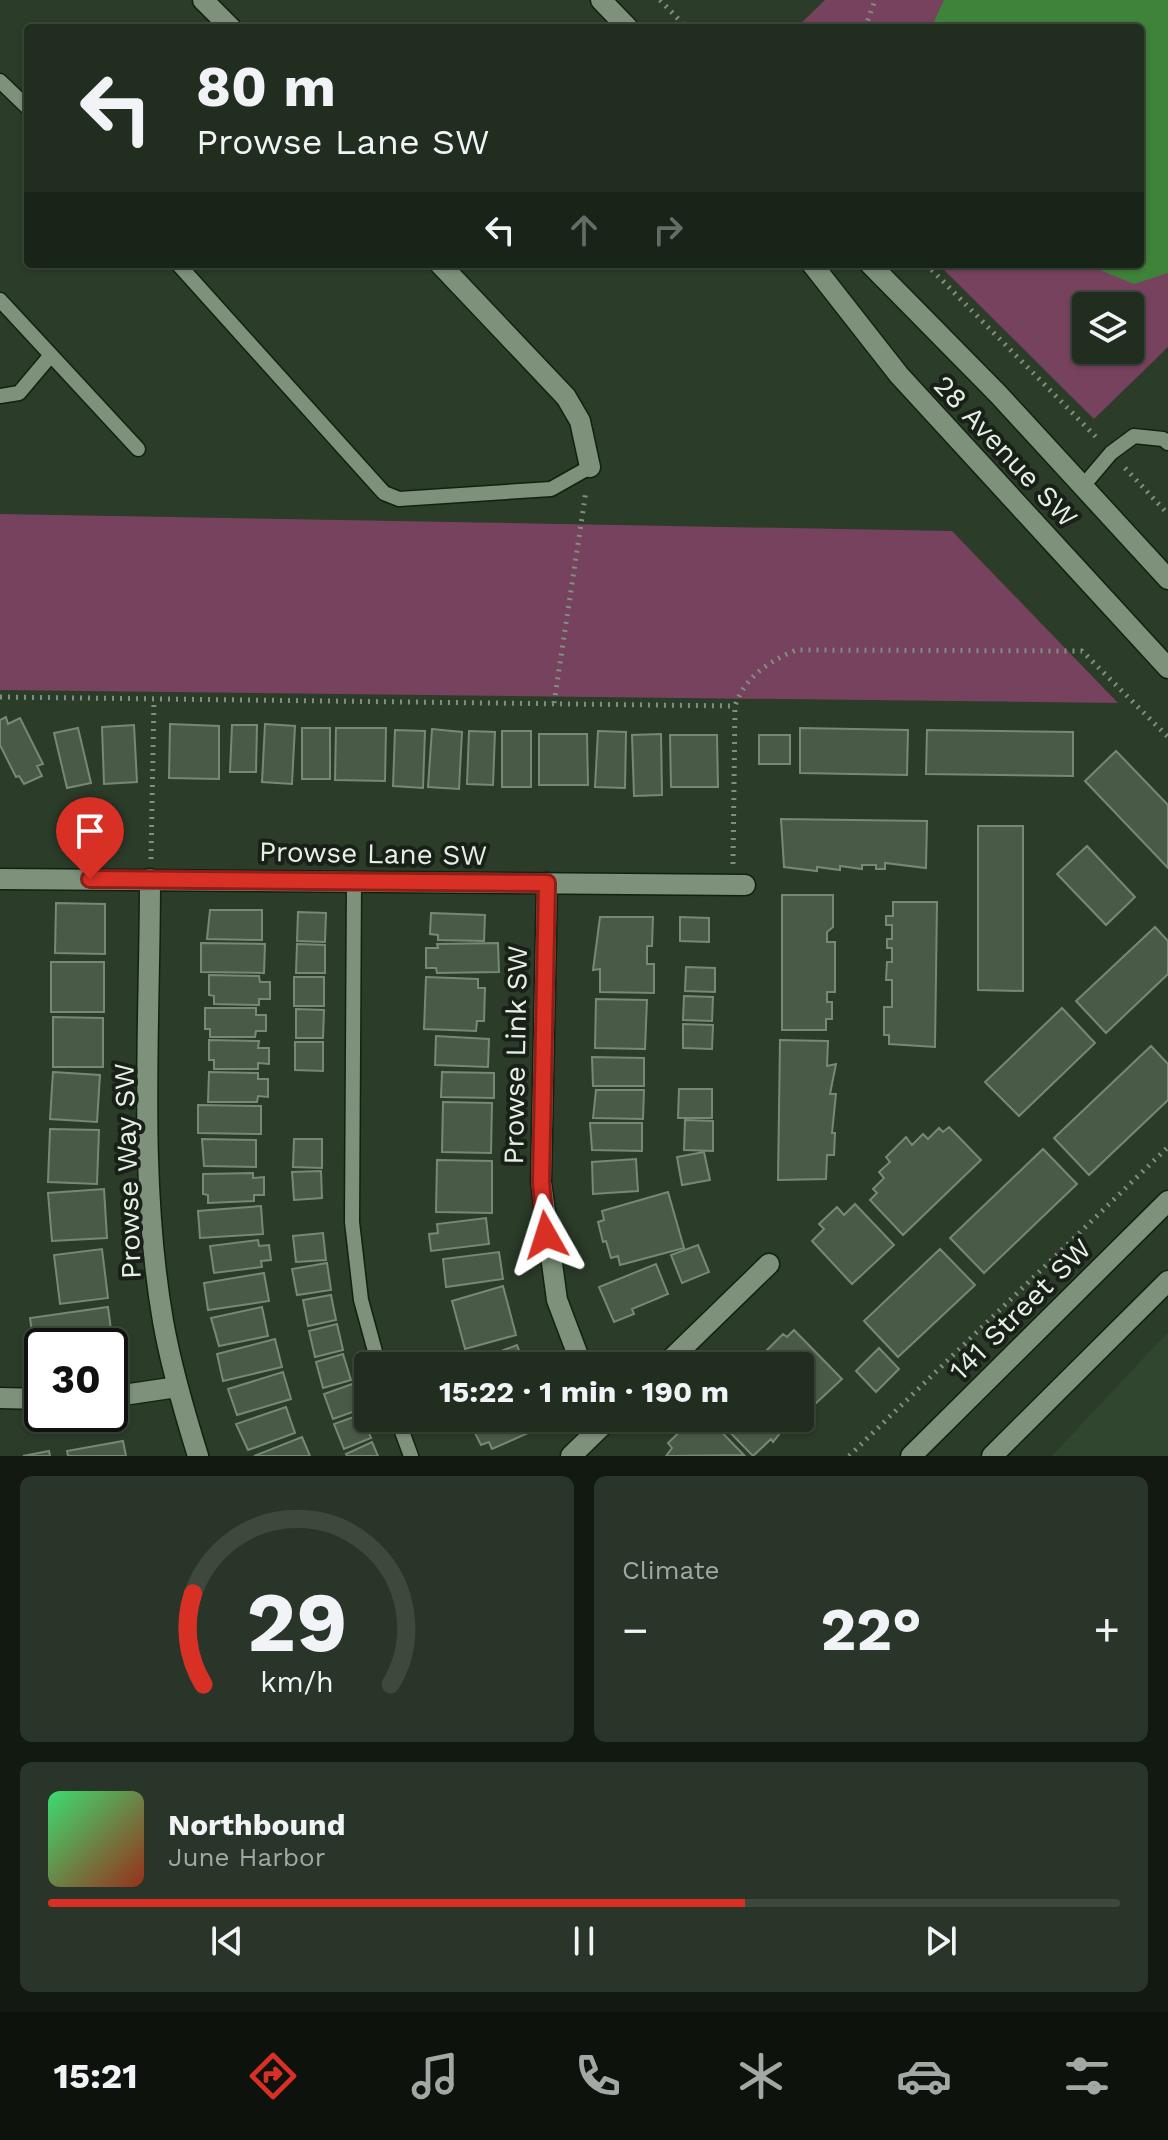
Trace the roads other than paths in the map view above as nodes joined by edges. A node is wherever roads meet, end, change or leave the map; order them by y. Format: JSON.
{"nodes":[{"id":1,"x":203,"y":0,"type":"edge"},
{"id":2,"x":601,"y":0,"type":"edge"},
{"id":3,"x":227,"y":24,"type":"edge"},
{"id":4,"x":624,"y":24,"type":"edge"},
{"id":5,"x":0,"y":81,"type":"edge"},
{"id":6,"x":24,"y":104,"type":"edge"},
{"id":7,"x":182,"y":268,"type":"edge"},
{"id":8,"x":444,"y":268,"type":"edge"},
{"id":9,"x":815,"y":268,"type":"edge"},
{"id":10,"x":874,"y":268,"type":"edge"},
{"id":11,"x":0,"y":300,"type":"edge"},
{"id":12,"x":51,"y":355,"type":"junction"},
{"id":13,"x":0,"y":396,"type":"edge"},
{"id":14,"x":1168,"y":443,"type":"edge"},
{"id":15,"x":138,"y":449,"type":"dead end"},
{"id":16,"x":590,"y":467,"type":"joint"},
{"id":17,"x":1083,"y":486,"type":"junction"},
{"id":18,"x":1168,"y":579,"type":"edge"},
{"id":19,"x":1168,"y":668,"type":"edge"},
{"id":20,"x":0,"y":879,"type":"edge"},
{"id":21,"x":150,"y":879,"type":"junction"},
{"id":22,"x":354,"y":881,"type":"junction"},
{"id":23,"x":547,"y":883,"type":"junction"},
{"id":24,"x":739,"y":885,"type":"road end"},
{"id":25,"x":1168,"y":1201,"type":"edge"},
{"id":26,"x":769,"y":1264,"type":"dead end"},
{"id":27,"x":1168,"y":1281,"type":"edge"},
{"id":28,"x":375,"y":1352,"type":"edge"},
{"id":29,"x":577,"y":1352,"type":"edge"},
{"id":30,"x":678,"y":1352,"type":"edge"},
{"id":31,"x":177,"y":1387,"type":"junction"},
{"id":32,"x":128,"y":1394,"type":"edge"},
{"id":33,"x":0,"y":1398,"type":"edge"},
{"id":34,"x":24,"y":1399,"type":"edge"},
{"id":35,"x":402,"y":1432,"type":"edge"},
{"id":36,"x":596,"y":1432,"type":"edge"},
{"id":37,"x":198,"y":1456,"type":"edge"},
{"id":38,"x":411,"y":1456,"type":"edge"},
{"id":39,"x":571,"y":1456,"type":"edge"},
{"id":40,"x":911,"y":1456,"type":"edge"},
{"id":41,"x":992,"y":1456,"type":"edge"}],
"edges":[{"from":1,"to":3,"type":"street"},
{"from":2,"to":4,"type":"street"},
{"from":5,"to":6,"type":"lane"},
{"from":7,"to":16,"type":"lane"},
{"from":8,"to":16,"type":"street"},
{"from":9,"to":19,"type":"street","name":"28 Avenue SW"},
{"from":10,"to":17,"type":"street","name":"28 Avenue SW"},
{"from":11,"to":12,"type":"lane"},
{"from":12,"to":13,"type":"lane"},
{"from":12,"to":15,"type":"lane"},
{"from":14,"to":17,"type":"lane"},
{"from":17,"to":18,"type":"street","name":"28 Avenue SW"},
{"from":20,"to":21,"type":"street","name":"Prowse Lane SW"},
{"from":21,"to":22,"type":"street","name":"Prowse Lane SW"},
{"from":21,"to":31,"type":"street","name":"Prowse Way SW"},
{"from":22,"to":23,"type":"street","name":"Prowse Lane SW"},
{"from":22,"to":28,"type":"lane"},
{"from":23,"to":24,"type":"street","name":"Prowse Lane SW"},
{"from":23,"to":29,"type":"street","name":"Prowse Link SW"},
{"from":25,"to":40,"type":"street","name":"141 Street SW"},
{"from":26,"to":30,"type":"street"},
{"from":27,"to":41,"type":"street"},
{"from":31,"to":32,"type":"street"},
{"from":31,"to":37,"type":"street","name":"Prowse Way SW"},
{"from":33,"to":34,"type":"street"},
{"from":35,"to":38,"type":"lane"},
{"from":36,"to":39,"type":"street"}]}
